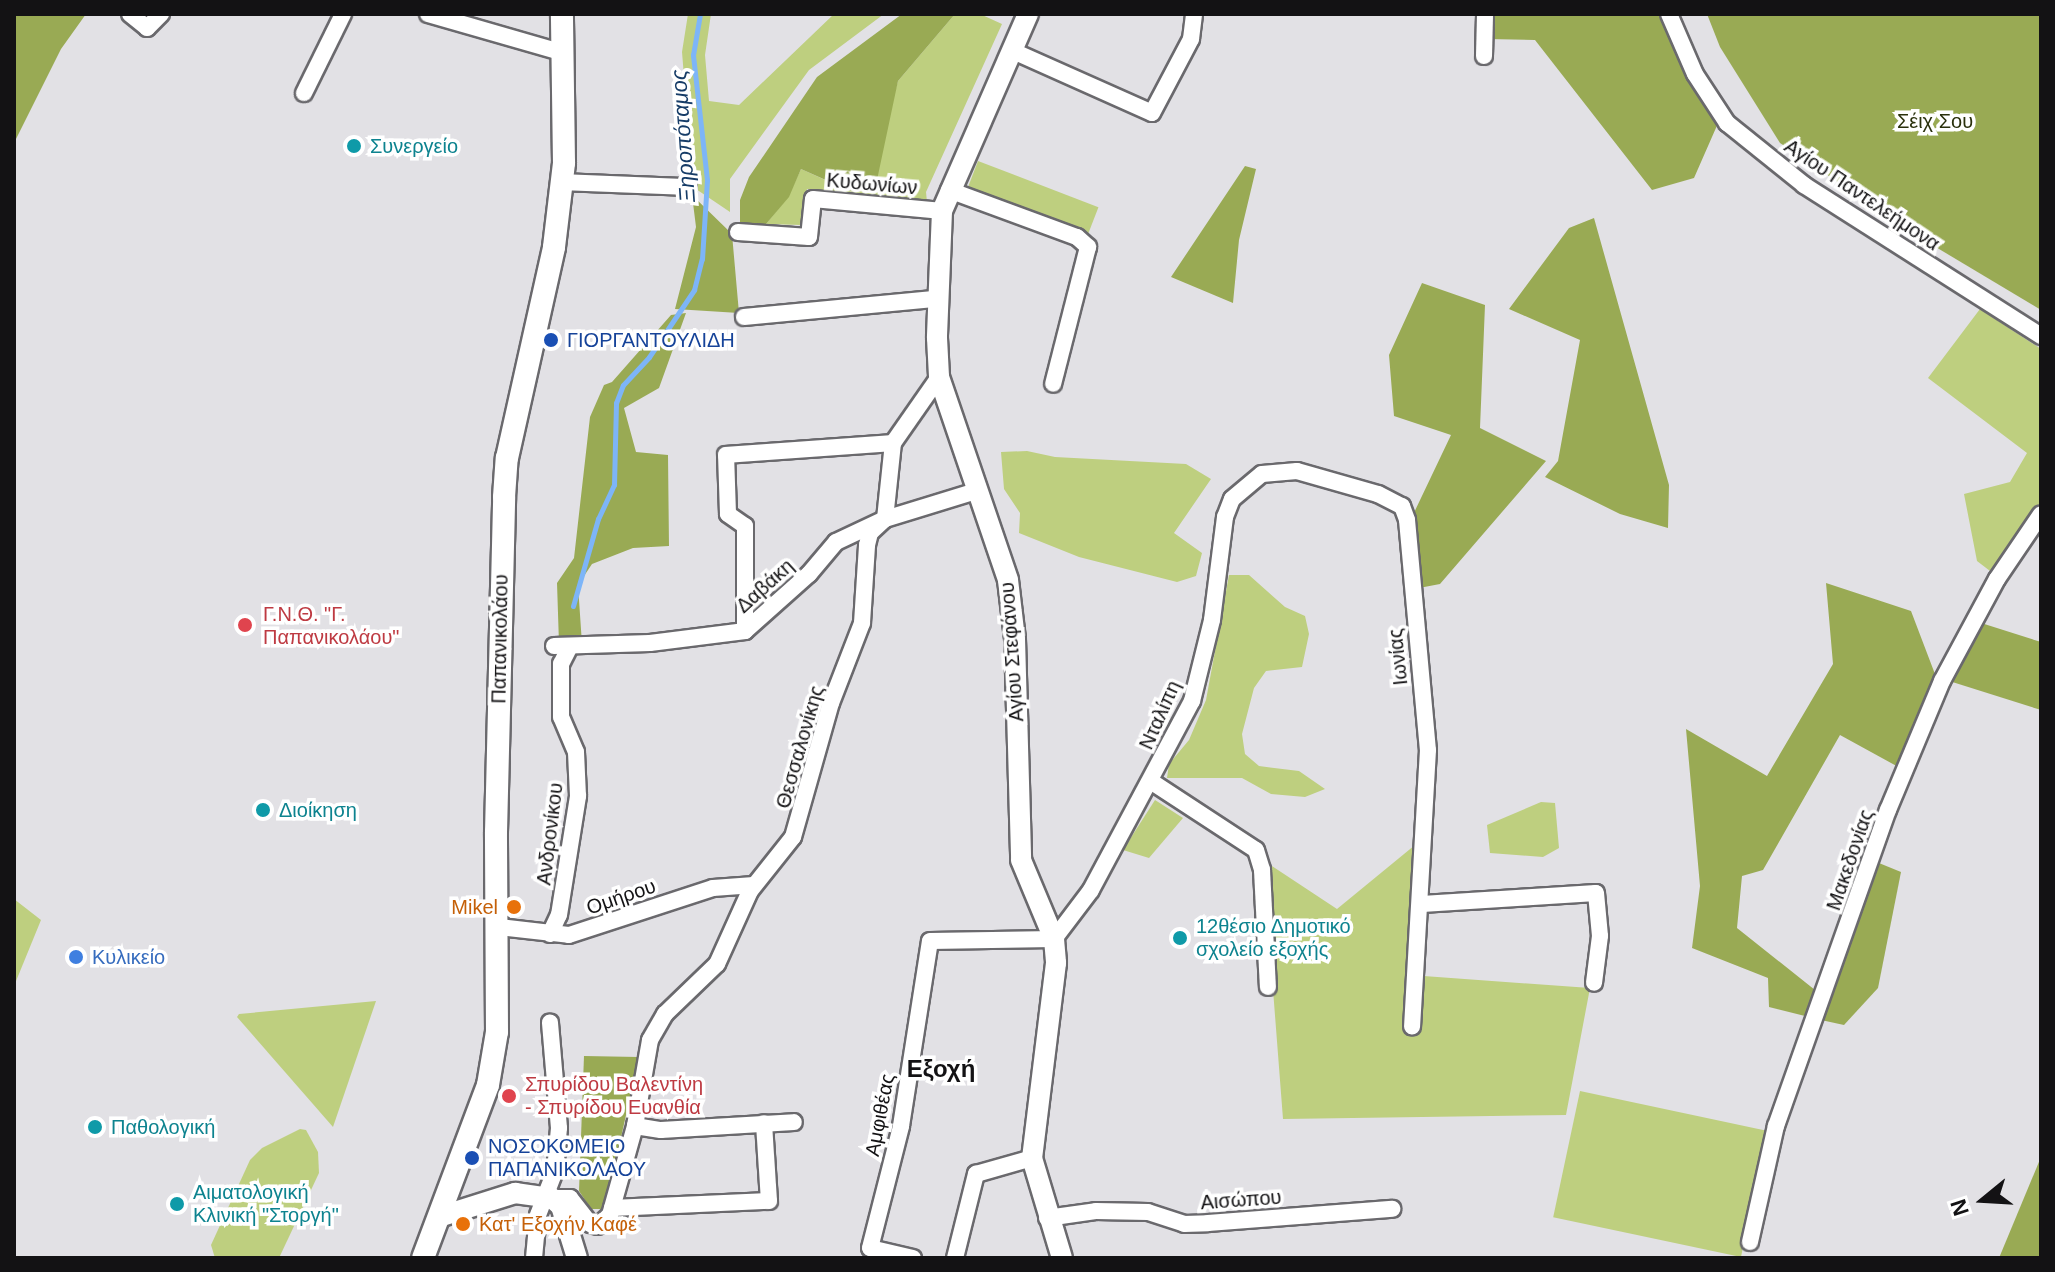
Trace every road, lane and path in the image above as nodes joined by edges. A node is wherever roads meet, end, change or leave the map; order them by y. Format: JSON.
{"nodes":[{"id":1,"x":130,"y":14,"type":"edge"},
{"id":2,"x":161,"y":14,"type":"edge"},
{"id":3,"x":343,"y":14,"type":"edge"},
{"id":4,"x":428,"y":14,"type":"edge"},
{"id":5,"x":562,"y":14,"type":"edge"},
{"id":6,"x":1028,"y":14,"type":"edge"},
{"id":7,"x":1194,"y":14,"type":"edge"},
{"id":8,"x":1485,"y":14,"type":"edge"},
{"id":9,"x":1669,"y":14,"type":"edge"},
{"id":10,"x":1013,"y":51,"type":"junction"},
{"id":11,"x":564,"y":53,"type":"junction"},
{"id":12,"x":1484,"y":56,"type":"dead end"},
{"id":13,"x":304,"y":93,"type":"dead end"},
{"id":14,"x":562,"y":182,"type":"junction"},
{"id":15,"x":688,"y":187,"type":"dead end"},
{"id":16,"x":949,"y":190,"type":"junction"},
{"id":17,"x":942,"y":211,"type":"junction"},
{"id":18,"x":738,"y":232,"type":"dead end"},
{"id":19,"x":936,"y":299,"type":"junction"},
{"id":20,"x":744,"y":317,"type":"dead end"},
{"id":21,"x":2041,"y":336,"type":"edge"},
{"id":22,"x":939,"y":377,"type":"junction"},
{"id":23,"x":1053,"y":384,"type":"dead end"},
{"id":24,"x":893,"y":443,"type":"junction"},
{"id":25,"x":1245,"y":485,"type":"joint"},
{"id":26,"x":979,"y":490,"type":"junction"},
{"id":27,"x":2041,"y":514,"type":"edge"},
{"id":28,"x":885,"y":519,"type":"junction"},
{"id":29,"x":745,"y":631,"type":"junction"},
{"id":30,"x":562,"y":646,"type":"joint"},
{"id":31,"x":1152,"y":782,"type":"junction"},
{"id":32,"x":754,"y":885,"type":"junction"},
{"id":33,"x":1422,"y":904,"type":"junction"},
{"id":34,"x":499,"y":927,"type":"junction"},
{"id":35,"x":550,"y":934,"type":"junction"},
{"id":36,"x":1054,"y":939,"type":"junction"},
{"id":37,"x":1594,"y":983,"type":"dead end"},
{"id":38,"x":1268,"y":987,"type":"dead end"},
{"id":39,"x":550,"y":1022,"type":"dead end"},
{"id":40,"x":1412,"y":1027,"type":"dead end"},
{"id":41,"x":794,"y":1122,"type":"dead end"},
{"id":42,"x":764,"y":1123,"type":"junction"},
{"id":43,"x":635,"y":1126,"type":"junction"},
{"id":44,"x":1032,"y":1158,"type":"junction"},
{"id":45,"x":548,"y":1197,"type":"junction"},
{"id":46,"x":612,"y":1208,"type":"junction"},
{"id":47,"x":1392,"y":1209,"type":"dead end"},
{"id":48,"x":442,"y":1216,"type":"junction"},
{"id":49,"x":1047,"y":1218,"type":"junction"},
{"id":50,"x":1750,"y":1242,"type":"dead end"},
{"id":51,"x":423,"y":1258,"type":"edge"},
{"id":52,"x":534,"y":1258,"type":"edge"},
{"id":53,"x":577,"y":1258,"type":"edge"},
{"id":54,"x":913,"y":1258,"type":"edge"},
{"id":55,"x":955,"y":1258,"type":"edge"},
{"id":56,"x":1062,"y":1258,"type":"edge"}],
"edges":[{"from":1,"to":2,"type":"street"},
{"from":3,"to":13,"type":"street"},
{"from":4,"to":11,"type":"street"},
{"from":5,"to":11,"type":"main road","name":"Παπανικολάου"},
{"from":6,"to":10,"type":"street","name":"Αγίου Στεφάνου"},
{"from":7,"to":10,"type":"street"},
{"from":8,"to":12,"type":"street"},
{"from":9,"to":21,"type":"street","name":"Αγίου Παντελεήμονα"},
{"from":10,"to":16,"type":"street","name":"Αγίου Στεφάνου"},
{"from":11,"to":14,"type":"main road","name":"Παπανικολάου"},
{"from":14,"to":15,"type":"street"},
{"from":14,"to":34,"type":"main road","name":"Παπανικολάου"},
{"from":16,"to":17,"type":"street","name":"Αγίου Στεφάνου"},
{"from":16,"to":23,"type":"street"},
{"from":17,"to":18,"type":"street","name":"Κυδωνίων"},
{"from":17,"to":19,"type":"street","name":"Αγίου Στεφάνου"},
{"from":19,"to":20,"type":"street"},
{"from":19,"to":22,"type":"street","name":"Αγίου Στεφάνου"},
{"from":22,"to":24,"type":"street","name":"Θεσσαλονίκης"},
{"from":22,"to":26,"type":"street","name":"Αγίου Στεφάνου"},
{"from":24,"to":28,"type":"street","name":"Θεσσαλονίκης"},
{"from":24,"to":29,"type":"street"},
{"from":25,"to":31,"type":"street","name":"Νταλίπη"},
{"from":25,"to":33,"type":"street","name":"Ιωνίας"},
{"from":26,"to":28,"type":"street","name":"Δαβάκη"},
{"from":26,"to":36,"type":"street","name":"Αγίου Στεφάνου"},
{"from":27,"to":50,"type":"street","name":"Μακεδονίας"},
{"from":28,"to":29,"type":"street","name":"Δαβάκη"},
{"from":28,"to":32,"type":"street","name":"Θεσσαλονίκης"},
{"from":29,"to":30,"type":"street","name":"Δαβάκη"},
{"from":30,"to":35,"type":"street","name":"Ανδρονίκου"},
{"from":31,"to":36,"type":"street","name":"Νταλίπη"},
{"from":31,"to":38,"type":"street"},
{"from":32,"to":35,"type":"street","name":"Ομήρου"},
{"from":32,"to":43,"type":"street","name":"Θεσσαλονίκης"},
{"from":33,"to":37,"type":"street"},
{"from":33,"to":40,"type":"street","name":"Ιωνίας"},
{"from":34,"to":35,"type":"street","name":"Ομήρου"},
{"from":34,"to":48,"type":"main road","name":"Παπανικολάου"},
{"from":36,"to":44,"type":"street","name":"Αγίου Στεφάνου"},
{"from":36,"to":54,"type":"street","name":"Αμφιθέας"},
{"from":39,"to":45,"type":"street"},
{"from":41,"to":42,"type":"street"},
{"from":42,"to":43,"type":"street"},
{"from":42,"to":46,"type":"street"},
{"from":43,"to":46,"type":"street","name":"Θεσσαλονίκης"},
{"from":44,"to":49,"type":"street","name":"Αγίου Στεφάνου"},
{"from":44,"to":55,"type":"street"},
{"from":45,"to":46,"type":"street"},
{"from":45,"to":48,"type":"street"},
{"from":45,"to":52,"type":"street"},
{"from":45,"to":53,"type":"street"},
{"from":47,"to":49,"type":"street","name":"Αισώπου"},
{"from":48,"to":51,"type":"main road","name":"Παπανικολάου"},
{"from":49,"to":56,"type":"street","name":"Αγίου Στεφάνου"}]}
